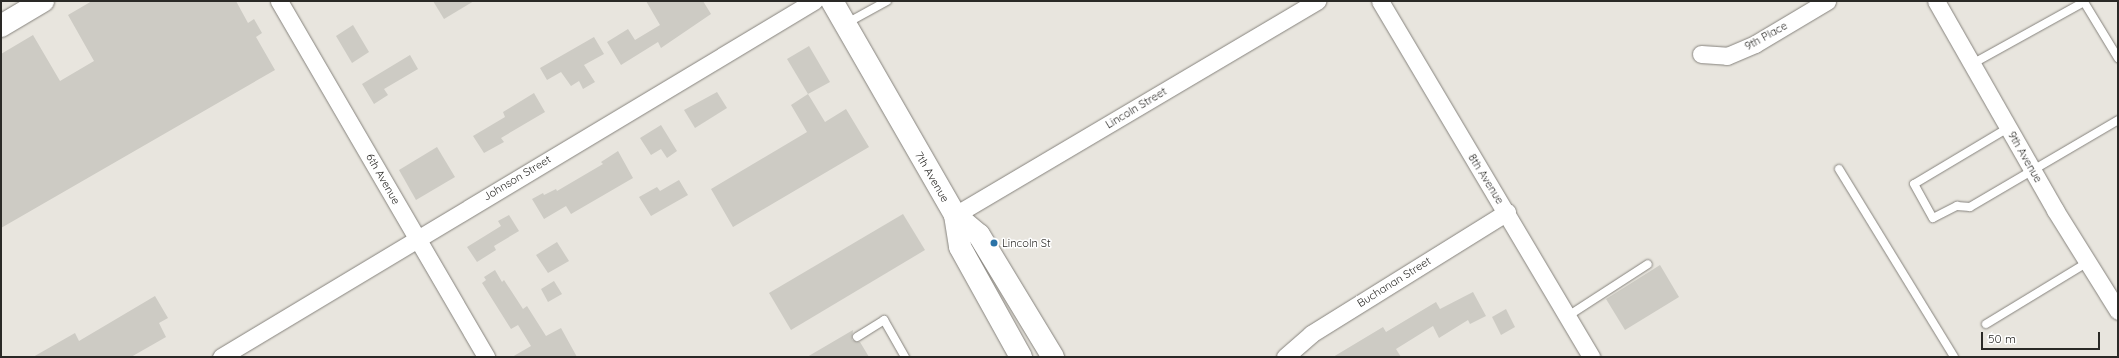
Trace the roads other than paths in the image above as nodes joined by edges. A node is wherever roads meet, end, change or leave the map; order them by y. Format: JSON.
{"nodes":[{"id":1,"x":43,"y":1,"type":"edge"},
{"id":2,"x":279,"y":1,"type":"edge"},
{"id":3,"x":814,"y":1,"type":"edge"},
{"id":4,"x":832,"y":1,"type":"edge"},
{"id":5,"x":887,"y":1,"type":"edge"},
{"id":6,"x":1317,"y":1,"type":"edge"},
{"id":7,"x":1380,"y":1,"type":"edge"},
{"id":8,"x":1827,"y":1,"type":"edge"},
{"id":9,"x":1936,"y":1,"type":"edge"},
{"id":10,"x":845,"y":24,"type":"junction"},
{"id":11,"x":1,"y":26,"type":"edge"},
{"id":12,"x":1701,"y":54,"type":"dead end"},
{"id":13,"x":2118,"y":58,"type":"edge"},
{"id":14,"x":1972,"y":64,"type":"junction"},
{"id":15,"x":2118,"y":120,"type":"edge"},
{"id":16,"x":2008,"y":128,"type":"junction"},
{"id":17,"x":1839,"y":169,"type":"dead end"},
{"id":18,"x":2032,"y":170,"type":"junction"},
{"id":19,"x":1507,"y":212,"type":"junction"},
{"id":20,"x":955,"y":216,"type":"junction"},
{"id":21,"x":417,"y":238,"type":"junction"},
{"id":22,"x":2088,"y":262,"type":"junction"},
{"id":23,"x":1648,"y":264,"type":"dead end"},
{"id":24,"x":2118,"y":311,"type":"edge"},
{"id":25,"x":1568,"y":316,"type":"junction"},
{"id":26,"x":1986,"y":324,"type":"dead end"},
{"id":27,"x":857,"y":337,"type":"dead end"},
{"id":28,"x":221,"y":357,"type":"edge"},
{"id":29,"x":486,"y":357,"type":"edge"},
{"id":30,"x":905,"y":357,"type":"edge"},
{"id":31,"x":1021,"y":357,"type":"edge"},
{"id":32,"x":1053,"y":357,"type":"edge"},
{"id":33,"x":1285,"y":357,"type":"edge"},
{"id":34,"x":1591,"y":357,"type":"edge"},
{"id":35,"x":1954,"y":357,"type":"edge"}],
"edges":[{"from":1,"to":11,"type":"street"},
{"from":2,"to":21,"type":"street","name":"6th Avenue"},
{"from":3,"to":21,"type":"street","name":"Johnson Street"},
{"from":4,"to":10,"type":"street","name":"7th Avenue"},
{"from":5,"to":10,"type":"lane"},
{"from":6,"to":20,"type":"street","name":"Lincoln Street"},
{"from":7,"to":19,"type":"street","name":"8th Avenue"},
{"from":8,"to":12,"type":"street","name":"9th Place"},
{"from":9,"to":14,"type":"street","name":"9th Avenue"},
{"from":10,"to":20,"type":"street","name":"7th Avenue"},
{"from":13,"to":14,"type":"lane"},
{"from":14,"to":16,"type":"street","name":"9th Avenue"},
{"from":15,"to":18,"type":"lane"},
{"from":16,"to":18,"type":"street","name":"9th Avenue"},
{"from":16,"to":18,"type":"lane"},
{"from":17,"to":35,"type":"lane"},
{"from":18,"to":22,"type":"street","name":"9th Avenue"},
{"from":19,"to":25,"type":"street","name":"8th Avenue"},
{"from":19,"to":33,"type":"street","name":"Buchanan Street"},
{"from":20,"to":31,"type":"street","name":"7th Avenue"},
{"from":20,"to":32,"type":"street"},
{"from":21,"to":28,"type":"street","name":"Johnson Street"},
{"from":21,"to":29,"type":"street","name":"6th Avenue"},
{"from":22,"to":24,"type":"street","name":"9th Avenue"},
{"from":22,"to":26,"type":"lane"},
{"from":23,"to":25,"type":"lane"},
{"from":25,"to":34,"type":"street","name":"8th Avenue"},
{"from":27,"to":30,"type":"lane"}]}
